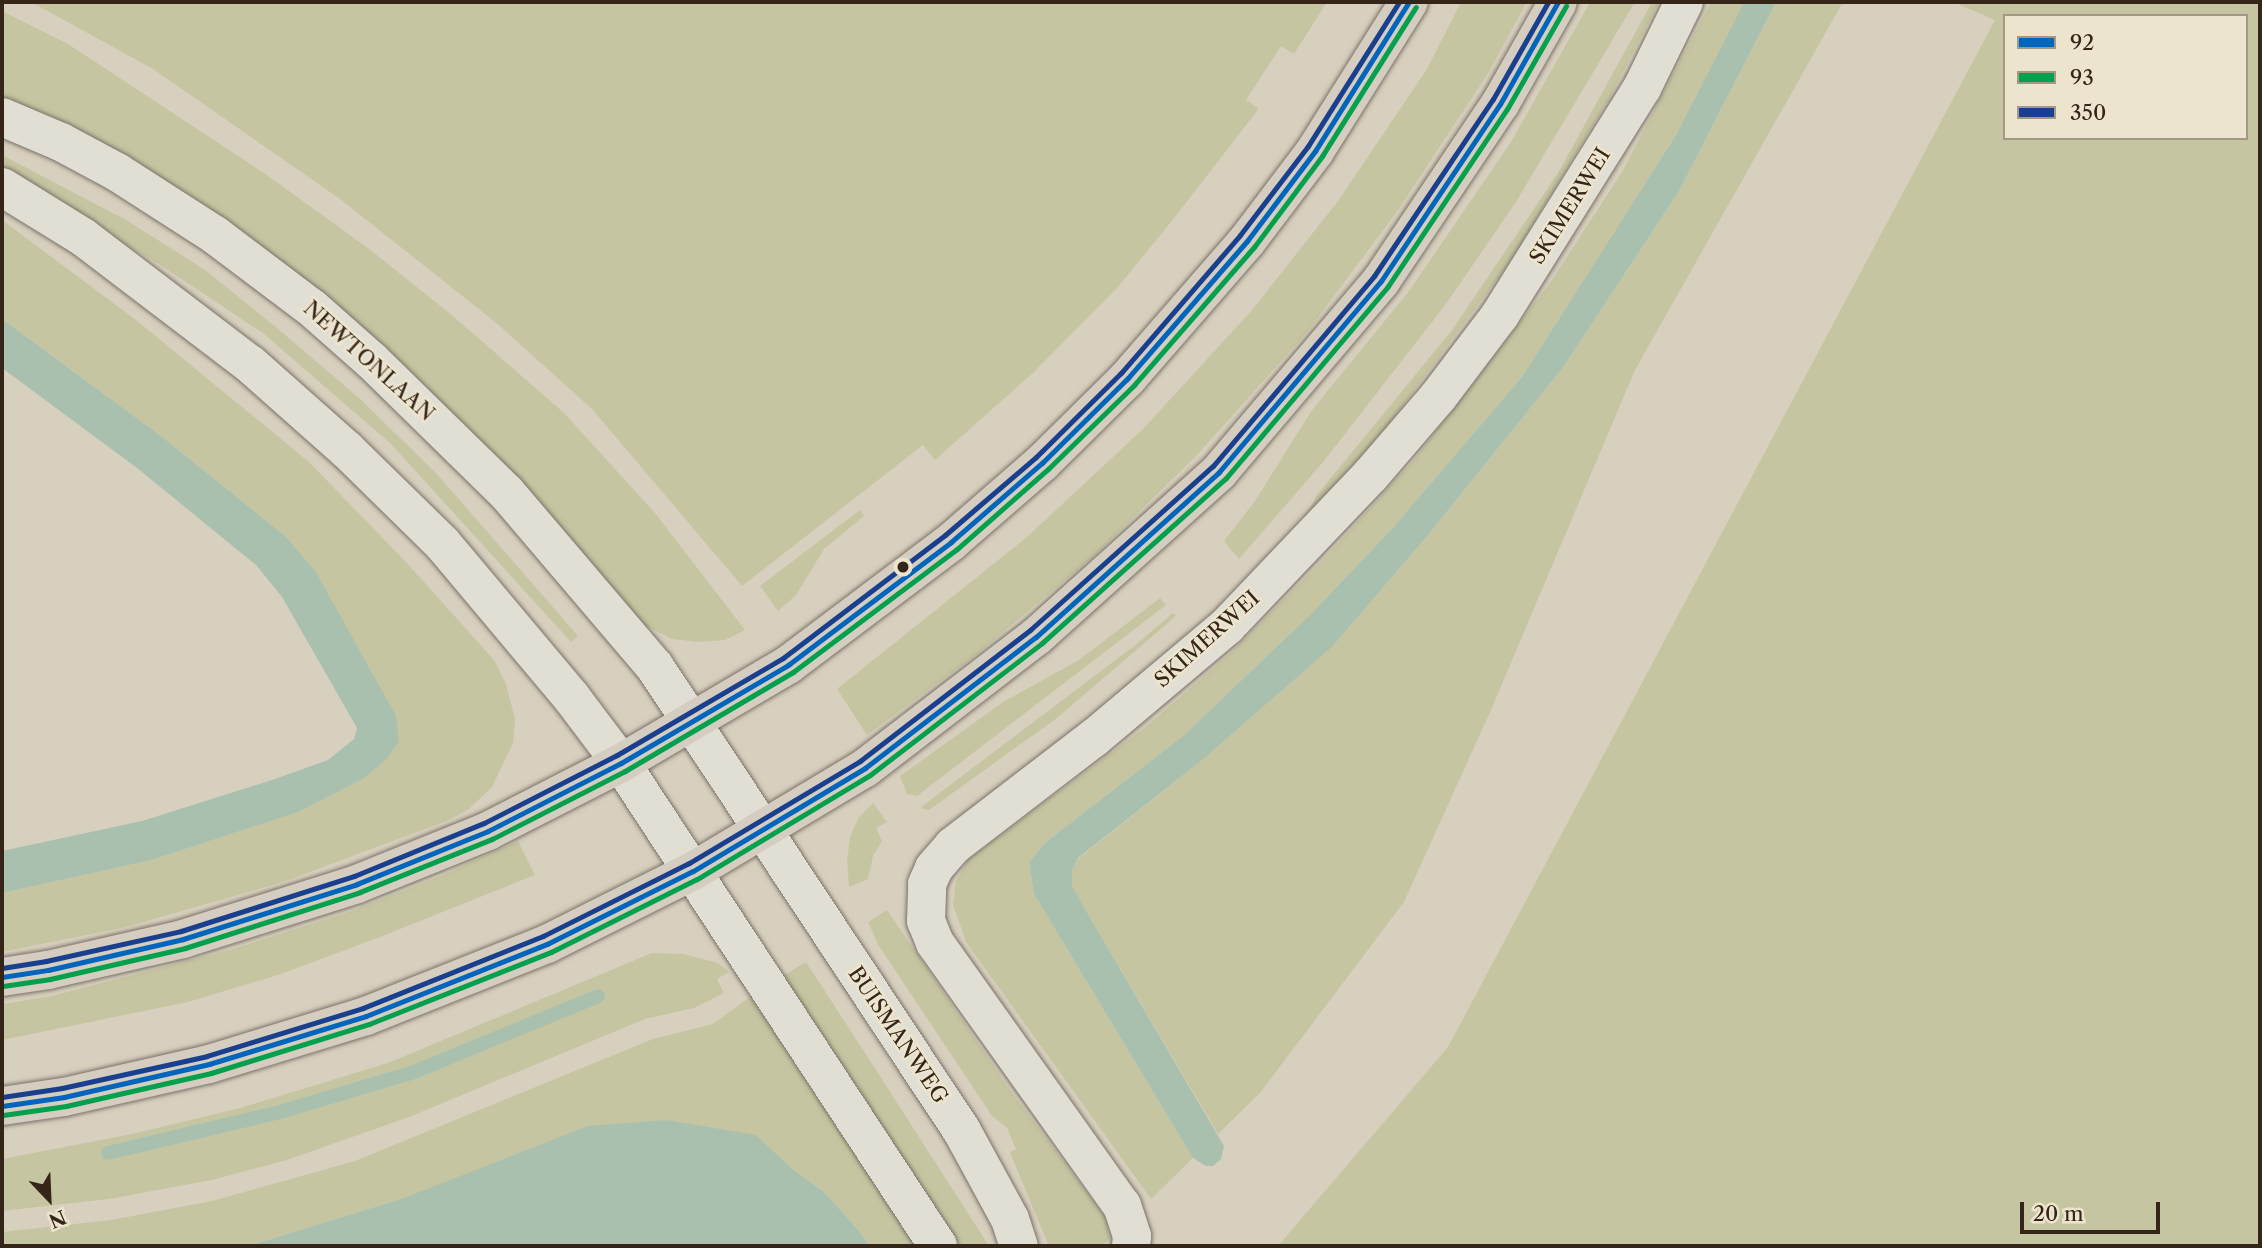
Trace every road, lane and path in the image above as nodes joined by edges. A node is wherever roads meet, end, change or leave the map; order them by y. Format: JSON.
{"nodes":[{"id":1,"x":1409,"y":2,"type":"edge"},
{"id":2,"x":1558,"y":2,"type":"edge"},
{"id":3,"x":1684,"y":2,"type":"edge"},
{"id":4,"x":2,"y":117,"type":"edge"},
{"id":5,"x":2,"y":187,"type":"edge"},
{"id":6,"x":692,"y":722,"type":"junction"},
{"id":7,"x":621,"y":763,"type":"junction"},
{"id":8,"x":763,"y":832,"type":"junction"},
{"id":9,"x":693,"y":872,"type":"junction"},
{"id":10,"x":2,"y":977,"type":"edge"},
{"id":11,"x":2,"y":1106,"type":"edge"},
{"id":12,"x":938,"y":1246,"type":"edge"},
{"id":13,"x":1019,"y":1246,"type":"edge"},
{"id":14,"x":1131,"y":1246,"type":"edge"}],
"edges":[{"from":1,"to":6,"type":"main road"},
{"from":2,"to":8,"type":"main road"},
{"from":3,"to":14,"type":"street","name":"SKIMERWEI"},
{"from":4,"to":6,"type":"street","name":"NEWTONLAAN"},
{"from":5,"to":7,"type":"street"},
{"from":6,"to":7,"type":"main road"},
{"from":6,"to":8,"type":"street","name":"NEWTONLAAN"},
{"from":7,"to":9,"type":"street"},
{"from":7,"to":10,"type":"main road"},
{"from":8,"to":9,"type":"main road"},
{"from":8,"to":13,"type":"street","name":"BUISMANWEG"},
{"from":9,"to":11,"type":"main road"},
{"from":9,"to":12,"type":"street"}]}
